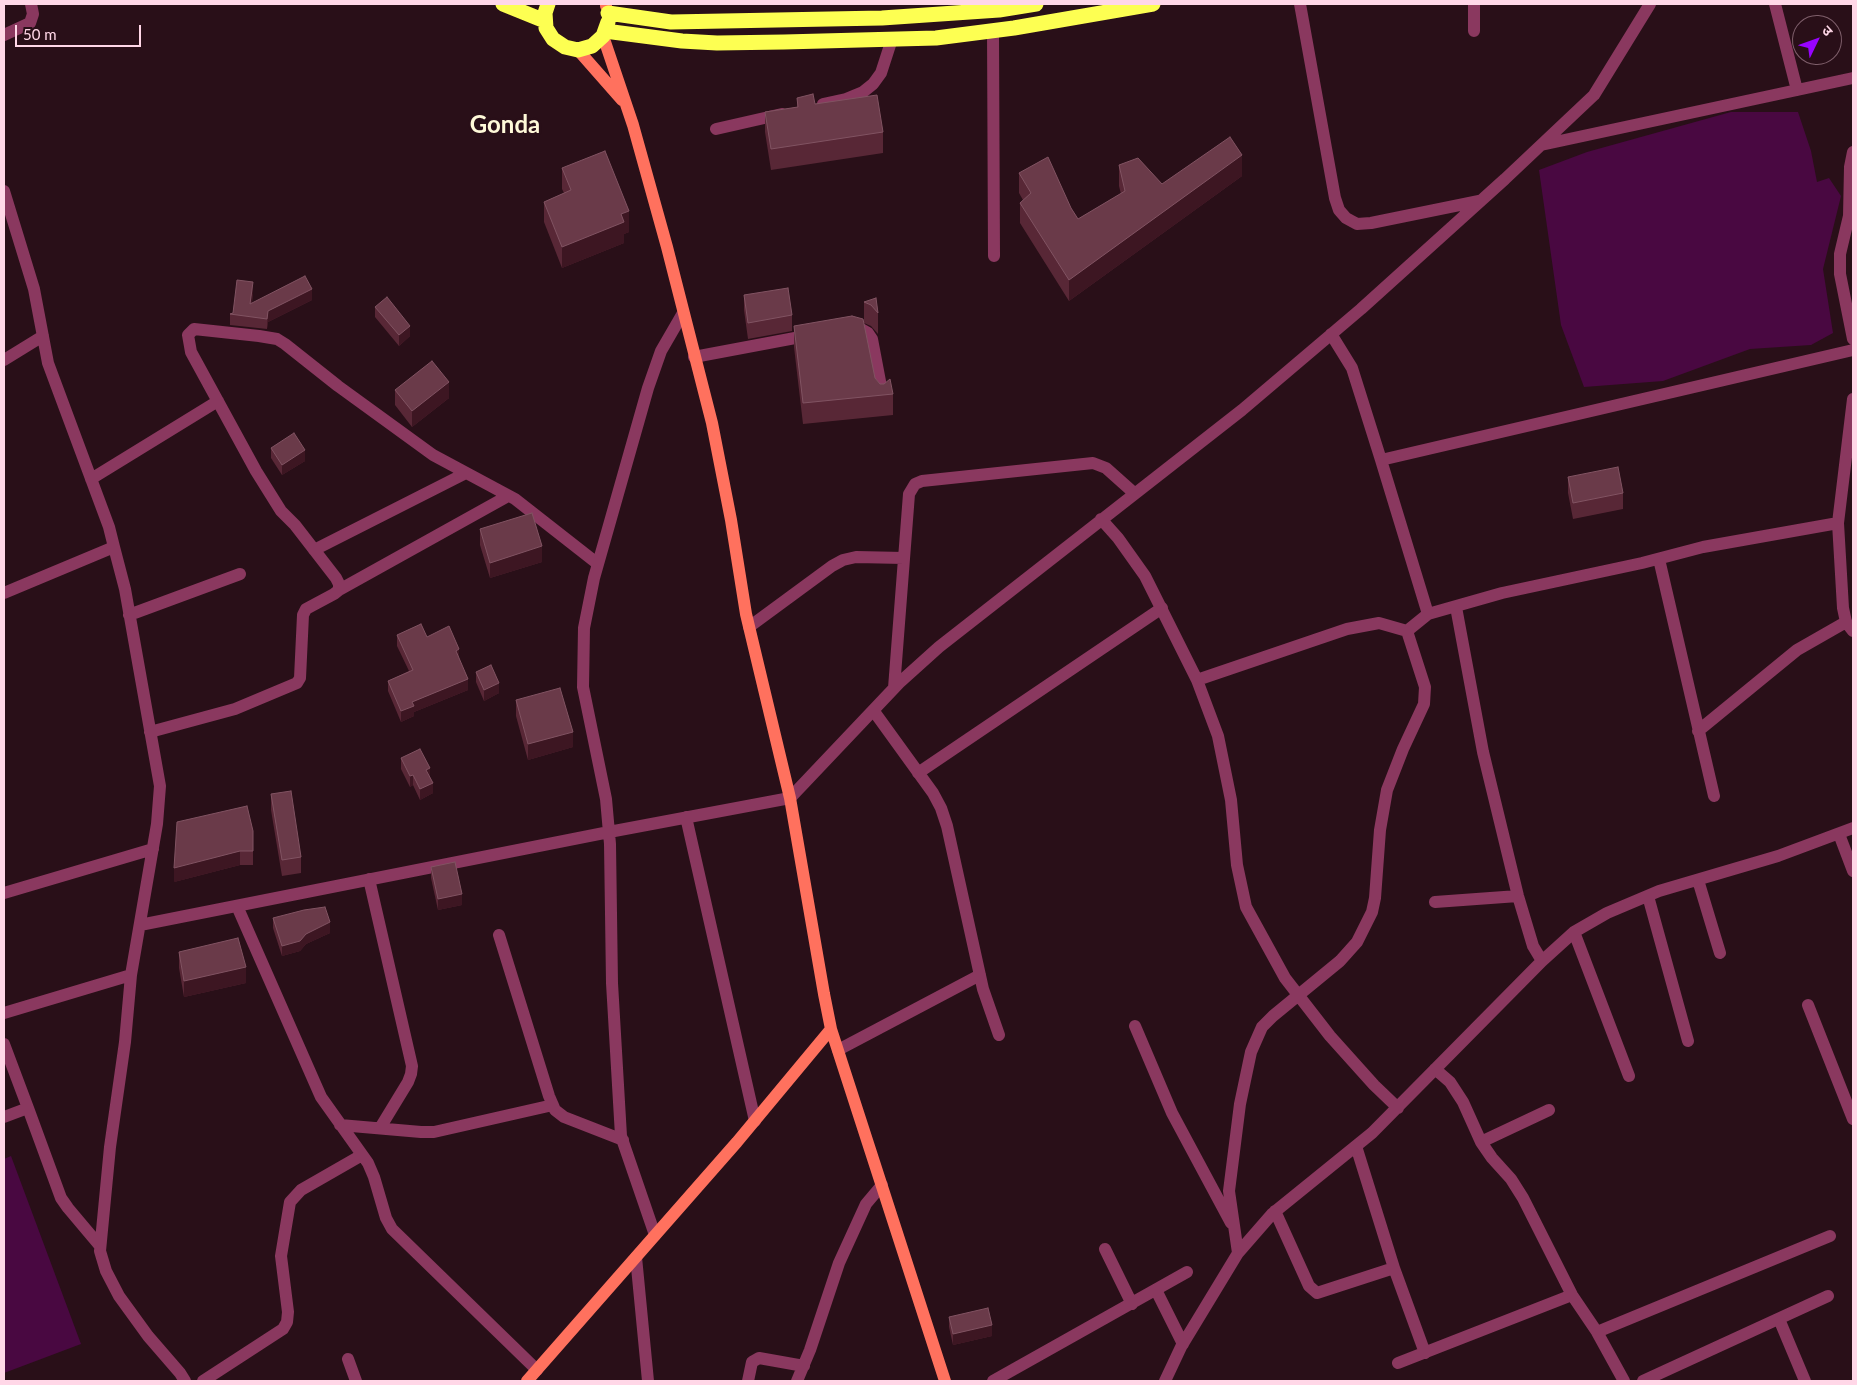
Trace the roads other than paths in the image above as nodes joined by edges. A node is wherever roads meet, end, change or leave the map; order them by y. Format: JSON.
{"nodes":[{"id":1,"x":30,"y":4,"type":"edge"},
{"id":2,"x":503,"y":4,"type":"edge"},
{"id":3,"x":547,"y":4,"type":"edge"},
{"id":4,"x":1036,"y":4,"type":"edge"},
{"id":5,"x":1153,"y":4,"type":"edge"},
{"id":6,"x":1300,"y":4,"type":"edge"},
{"id":7,"x":1474,"y":4,"type":"edge"},
{"id":8,"x":1650,"y":4,"type":"edge"},
{"id":9,"x":1775,"y":4,"type":"edge"},
{"id":10,"x":606,"y":6,"type":"edge"},
{"id":11,"x":545,"y":21,"type":"junction"},
{"id":12,"x":993,"y":31,"type":"junction"},
{"id":13,"x":1474,"y":31,"type":"dead end"},
{"id":14,"x":604,"y":34,"type":"junction"},
{"id":15,"x":4,"y":35,"type":"edge"},
{"id":16,"x":892,"y":39,"type":"junction"},
{"id":17,"x":578,"y":50,"type":"junction"},
{"id":18,"x":1853,"y":78,"type":"edge"},
{"id":19,"x":1797,"y":90,"type":"junction"},
{"id":20,"x":627,"y":106,"type":"junction"},
{"id":21,"x":809,"y":108,"type":"edge"},
{"id":22,"x":790,"y":112,"type":"edge"},
{"id":23,"x":716,"y":129,"type":"dead end"},
{"id":24,"x":1541,"y":145,"type":"junction"},
{"id":25,"x":1853,"y":152,"type":"edge"},
{"id":26,"x":4,"y":191,"type":"edge"},
{"id":27,"x":1481,"y":201,"type":"junction"},
{"id":28,"x":994,"y":256,"type":"dead end"},
{"id":29,"x":683,"y":313,"type":"junction"},
{"id":30,"x":1332,"y":334,"type":"junction"},
{"id":31,"x":43,"y":336,"type":"junction"},
{"id":32,"x":1853,"y":339,"type":"edge"},
{"id":33,"x":1853,"y":350,"type":"edge"},
{"id":34,"x":694,"y":356,"type":"junction"},
{"id":35,"x":4,"y":360,"type":"edge"},
{"id":36,"x":883,"y":397,"type":"edge"},
{"id":37,"x":1853,"y":399,"type":"edge"},
{"id":38,"x":218,"y":401,"type":"junction"},
{"id":39,"x":1381,"y":460,"type":"junction"},
{"id":40,"x":466,"y":473,"type":"junction"},
{"id":41,"x":91,"y":480,"type":"junction"},
{"id":42,"x":1134,"y":493,"type":"junction"},
{"id":43,"x":508,"y":496,"type":"junction"},
{"id":44,"x":1101,"y":519,"type":"junction"},
{"id":45,"x":1838,"y":523,"type":"junction"},
{"id":46,"x":114,"y":547,"type":"junction"},
{"id":47,"x":314,"y":550,"type":"junction"},
{"id":48,"x":904,"y":558,"type":"junction"},
{"id":49,"x":1659,"y":559,"type":"junction"},
{"id":50,"x":598,"y":564,"type":"junction"},
{"id":51,"x":240,"y":574,"type":"dead end"},
{"id":52,"x":339,"y":590,"type":"junction"},
{"id":53,"x":4,"y":593,"type":"edge"},
{"id":54,"x":1456,"y":607,"type":"junction"},
{"id":55,"x":1162,"y":608,"type":"junction"},
{"id":56,"x":1428,"y":614,"type":"junction"},
{"id":57,"x":130,"y":615,"type":"junction"},
{"id":58,"x":1850,"y":626,"type":"edge"},
{"id":59,"x":749,"y":627,"type":"junction"},
{"id":60,"x":1407,"y":631,"type":"junction"},
{"id":61,"x":1197,"y":680,"type":"junction"},
{"id":62,"x":894,"y":688,"type":"junction"},
{"id":63,"x":873,"y":710,"type":"junction"},
{"id":64,"x":1698,"y":731,"type":"junction"},
{"id":65,"x":150,"y":732,"type":"junction"},
{"id":66,"x":918,"y":773,"type":"junction"},
{"id":67,"x":1714,"y":796,"type":"dead end"},
{"id":68,"x":790,"y":798,"type":"junction"},
{"id":69,"x":686,"y":817,"type":"junction"},
{"id":70,"x":1853,"y":828,"type":"edge"},
{"id":71,"x":609,"y":832,"type":"junction"},
{"id":72,"x":1839,"y":834,"type":"junction"},
{"id":73,"x":153,"y":849,"type":"junction"},
{"id":74,"x":1853,"y":871,"type":"edge"},
{"id":75,"x":369,"y":879,"type":"junction"},
{"id":76,"x":1698,"y":880,"type":"junction"},
{"id":77,"x":4,"y":892,"type":"edge"},
{"id":78,"x":1518,"y":896,"type":"junction"},
{"id":79,"x":1648,"y":896,"type":"junction"},
{"id":80,"x":1435,"y":902,"type":"dead end"},
{"id":81,"x":237,"y":906,"type":"junction"},
{"id":82,"x":140,"y":925,"type":"junction"},
{"id":83,"x":1574,"y":932,"type":"junction"},
{"id":84,"x":499,"y":935,"type":"dead end"},
{"id":85,"x":1720,"y":953,"type":"dead end"},
{"id":86,"x":1542,"y":961,"type":"junction"},
{"id":87,"x":131,"y":975,"type":"junction"},
{"id":88,"x":980,"y":975,"type":"junction"},
{"id":89,"x":1298,"y":995,"type":"junction"},
{"id":90,"x":1808,"y":1005,"type":"dead end"},
{"id":91,"x":4,"y":1013,"type":"edge"},
{"id":92,"x":1135,"y":1026,"type":"dead end"},
{"id":93,"x":831,"y":1029,"type":"junction"},
{"id":94,"x":999,"y":1035,"type":"dead end"},
{"id":95,"x":1688,"y":1040,"type":"dead end"},
{"id":96,"x":4,"y":1044,"type":"edge"},
{"id":97,"x":838,"y":1050,"type":"junction"},
{"id":98,"x":1435,"y":1069,"type":"junction"},
{"id":99,"x":1629,"y":1076,"type":"dead end"},
{"id":100,"x":553,"y":1105,"type":"junction"},
{"id":101,"x":28,"y":1108,"type":"junction"},
{"id":102,"x":1398,"y":1108,"type":"junction"},
{"id":103,"x":1549,"y":1110,"type":"dead end"},
{"id":104,"x":4,"y":1117,"type":"edge"},
{"id":105,"x":1853,"y":1119,"type":"edge"},
{"id":106,"x":754,"y":1121,"type":"junction"},
{"id":107,"x":340,"y":1125,"type":"junction"},
{"id":108,"x":380,"y":1128,"type":"junction"},
{"id":109,"x":623,"y":1140,"type":"junction"},
{"id":110,"x":1481,"y":1142,"type":"junction"},
{"id":111,"x":1356,"y":1146,"type":"junction"},
{"id":112,"x":362,"y":1155,"type":"junction"},
{"id":113,"x":882,"y":1185,"type":"junction"},
{"id":114,"x":1275,"y":1211,"type":"junction"},
{"id":115,"x":1235,"y":1232,"type":"junction"},
{"id":116,"x":655,"y":1235,"type":"junction"},
{"id":117,"x":1830,"y":1236,"type":"dead end"},
{"id":118,"x":100,"y":1246,"type":"junction"},
{"id":119,"x":1105,"y":1249,"type":"dead end"},
{"id":120,"x":636,"y":1257,"type":"junction"},
{"id":121,"x":1235,"y":1258,"type":"junction"},
{"id":122,"x":1394,"y":1268,"type":"junction"},
{"id":123,"x":1188,"y":1272,"type":"dead end"},
{"id":124,"x":1156,"y":1290,"type":"junction"},
{"id":125,"x":1572,"y":1294,"type":"junction"},
{"id":126,"x":1828,"y":1296,"type":"dead end"},
{"id":127,"x":1132,"y":1304,"type":"junction"},
{"id":128,"x":1779,"y":1319,"type":"junction"},
{"id":129,"x":1597,"y":1332,"type":"junction"},
{"id":130,"x":1183,"y":1344,"type":"junction"},
{"id":131,"x":1425,"y":1353,"type":"junction"},
{"id":132,"x":348,"y":1359,"type":"dead end"},
{"id":133,"x":1398,"y":1363,"type":"dead end"},
{"id":134,"x":804,"y":1366,"type":"junction"},
{"id":135,"x":533,"y":1377,"type":"edge"},
{"id":136,"x":185,"y":1381,"type":"edge"},
{"id":137,"x":203,"y":1381,"type":"edge"},
{"id":138,"x":356,"y":1381,"type":"edge"},
{"id":139,"x":648,"y":1381,"type":"edge"},
{"id":140,"x":748,"y":1381,"type":"edge"},
{"id":141,"x":797,"y":1381,"type":"edge"},
{"id":142,"x":945,"y":1381,"type":"edge"},
{"id":143,"x":993,"y":1381,"type":"edge"},
{"id":144,"x":1165,"y":1381,"type":"edge"},
{"id":145,"x":1624,"y":1381,"type":"edge"},
{"id":146,"x":1643,"y":1381,"type":"edge"},
{"id":147,"x":1805,"y":1381,"type":"edge"}],
"edges":[{"from":1,"to":15,"type":"street"},
{"from":2,"to":11,"type":"highway"},
{"from":3,"to":11,"type":"highway"},
{"from":4,"to":10,"type":"highway"},
{"from":5,"to":12,"type":"highway"},
{"from":6,"to":27,"type":"street"},
{"from":7,"to":13,"type":"street"},
{"from":8,"to":24,"type":"street"},
{"from":9,"to":19,"type":"street"},
{"from":10,"to":14,"type":"highway"},
{"from":11,"to":17,"type":"highway"},
{"from":12,"to":16,"type":"highway"},
{"from":12,"to":28,"type":"street"},
{"from":14,"to":16,"type":"highway"},
{"from":14,"to":17,"type":"highway"},
{"from":14,"to":20,"type":"main road"},
{"from":16,"to":21,"type":"street"},
{"from":17,"to":20,"type":"main road"},
{"from":18,"to":19,"type":"street"},
{"from":19,"to":24,"type":"street"},
{"from":20,"to":29,"type":"main road"},
{"from":22,"to":23,"type":"street"},
{"from":24,"to":27,"type":"street"},
{"from":25,"to":32,"type":"street"},
{"from":26,"to":31,"type":"street"},
{"from":27,"to":30,"type":"street"},
{"from":29,"to":34,"type":"main road"},
{"from":29,"to":50,"type":"street"},
{"from":30,"to":39,"type":"street"},
{"from":30,"to":42,"type":"street"},
{"from":31,"to":35,"type":"street"},
{"from":31,"to":41,"type":"street"},
{"from":33,"to":39,"type":"street"},
{"from":34,"to":36,"type":"street"},
{"from":34,"to":59,"type":"main road"},
{"from":37,"to":45,"type":"street"},
{"from":38,"to":40,"type":"street"},
{"from":38,"to":41,"type":"street"},
{"from":38,"to":47,"type":"street"},
{"from":39,"to":56,"type":"street"},
{"from":40,"to":43,"type":"street"},
{"from":40,"to":47,"type":"street"},
{"from":41,"to":46,"type":"street"},
{"from":42,"to":44,"type":"street"},
{"from":42,"to":48,"type":"street"},
{"from":43,"to":50,"type":"street"},
{"from":43,"to":52,"type":"street"},
{"from":44,"to":55,"type":"street"},
{"from":44,"to":62,"type":"street"},
{"from":45,"to":49,"type":"street"},
{"from":45,"to":58,"type":"street"},
{"from":46,"to":53,"type":"street"},
{"from":46,"to":57,"type":"street"},
{"from":47,"to":52,"type":"street"},
{"from":48,"to":59,"type":"street"},
{"from":48,"to":62,"type":"street"},
{"from":49,"to":54,"type":"street"},
{"from":49,"to":64,"type":"street"},
{"from":50,"to":71,"type":"street"},
{"from":51,"to":57,"type":"street"},
{"from":52,"to":65,"type":"street"},
{"from":54,"to":56,"type":"street"},
{"from":54,"to":78,"type":"street"},
{"from":55,"to":61,"type":"street"},
{"from":55,"to":66,"type":"street"},
{"from":56,"to":60,"type":"street"},
{"from":57,"to":65,"type":"street"},
{"from":58,"to":64,"type":"street"},
{"from":59,"to":68,"type":"main road"},
{"from":60,"to":61,"type":"street"},
{"from":60,"to":89,"type":"street"},
{"from":61,"to":89,"type":"street"},
{"from":62,"to":63,"type":"street"},
{"from":63,"to":66,"type":"street"},
{"from":63,"to":68,"type":"street"},
{"from":64,"to":67,"type":"street"},
{"from":65,"to":73,"type":"street"},
{"from":66,"to":88,"type":"street"},
{"from":68,"to":69,"type":"street"},
{"from":68,"to":93,"type":"main road"},
{"from":69,"to":71,"type":"street"},
{"from":69,"to":106,"type":"street"},
{"from":70,"to":72,"type":"street"},
{"from":71,"to":75,"type":"street"},
{"from":71,"to":109,"type":"street"},
{"from":72,"to":74,"type":"street"},
{"from":72,"to":76,"type":"street"},
{"from":73,"to":77,"type":"street"},
{"from":73,"to":82,"type":"street"},
{"from":75,"to":81,"type":"street"},
{"from":75,"to":108,"type":"street"},
{"from":76,"to":79,"type":"street"},
{"from":76,"to":85,"type":"street"},
{"from":78,"to":80,"type":"street"},
{"from":78,"to":86,"type":"street"},
{"from":79,"to":83,"type":"street"},
{"from":79,"to":95,"type":"street"},
{"from":81,"to":82,"type":"street"},
{"from":81,"to":107,"type":"street"},
{"from":82,"to":87,"type":"street"},
{"from":83,"to":86,"type":"street"},
{"from":83,"to":99,"type":"street"},
{"from":84,"to":100,"type":"street"},
{"from":86,"to":98,"type":"street"},
{"from":87,"to":91,"type":"street"},
{"from":87,"to":118,"type":"street"},
{"from":88,"to":94,"type":"street"},
{"from":88,"to":97,"type":"street"},
{"from":89,"to":102,"type":"street"},
{"from":89,"to":115,"type":"street"},
{"from":90,"to":105,"type":"street"},
{"from":92,"to":115,"type":"street"},
{"from":93,"to":97,"type":"main road"},
{"from":93,"to":106,"type":"main road"},
{"from":96,"to":101,"type":"street"},
{"from":97,"to":113,"type":"main road"},
{"from":98,"to":102,"type":"street"},
{"from":98,"to":110,"type":"street"},
{"from":100,"to":108,"type":"street"},
{"from":100,"to":109,"type":"street"},
{"from":101,"to":104,"type":"street"},
{"from":101,"to":118,"type":"street"},
{"from":102,"to":111,"type":"street"},
{"from":103,"to":110,"type":"street"},
{"from":106,"to":116,"type":"main road"},
{"from":107,"to":108,"type":"street"},
{"from":107,"to":112,"type":"street"},
{"from":109,"to":116,"type":"street"},
{"from":110,"to":125,"type":"street"},
{"from":111,"to":114,"type":"street"},
{"from":111,"to":122,"type":"street"},
{"from":112,"to":135,"type":"street"},
{"from":112,"to":137,"type":"street"},
{"from":113,"to":134,"type":"street"},
{"from":113,"to":142,"type":"main road"},
{"from":114,"to":121,"type":"street"},
{"from":114,"to":122,"type":"street"},
{"from":115,"to":121,"type":"street"},
{"from":116,"to":120,"type":"main road"},
{"from":117,"to":129,"type":"street"},
{"from":118,"to":136,"type":"street"},
{"from":119,"to":127,"type":"street"},
{"from":120,"to":135,"type":"main road"},
{"from":120,"to":139,"type":"street"},
{"from":121,"to":130,"type":"street"},
{"from":122,"to":131,"type":"street"},
{"from":123,"to":124,"type":"street"},
{"from":124,"to":127,"type":"street"},
{"from":124,"to":130,"type":"street"},
{"from":125,"to":129,"type":"street"},
{"from":125,"to":131,"type":"street"},
{"from":126,"to":128,"type":"street"},
{"from":127,"to":143,"type":"street"},
{"from":128,"to":146,"type":"street"},
{"from":128,"to":147,"type":"street"},
{"from":129,"to":145,"type":"street"},
{"from":130,"to":144,"type":"street"},
{"from":131,"to":133,"type":"street"},
{"from":132,"to":138,"type":"street"},
{"from":134,"to":140,"type":"street"},
{"from":134,"to":141,"type":"street"}]}
